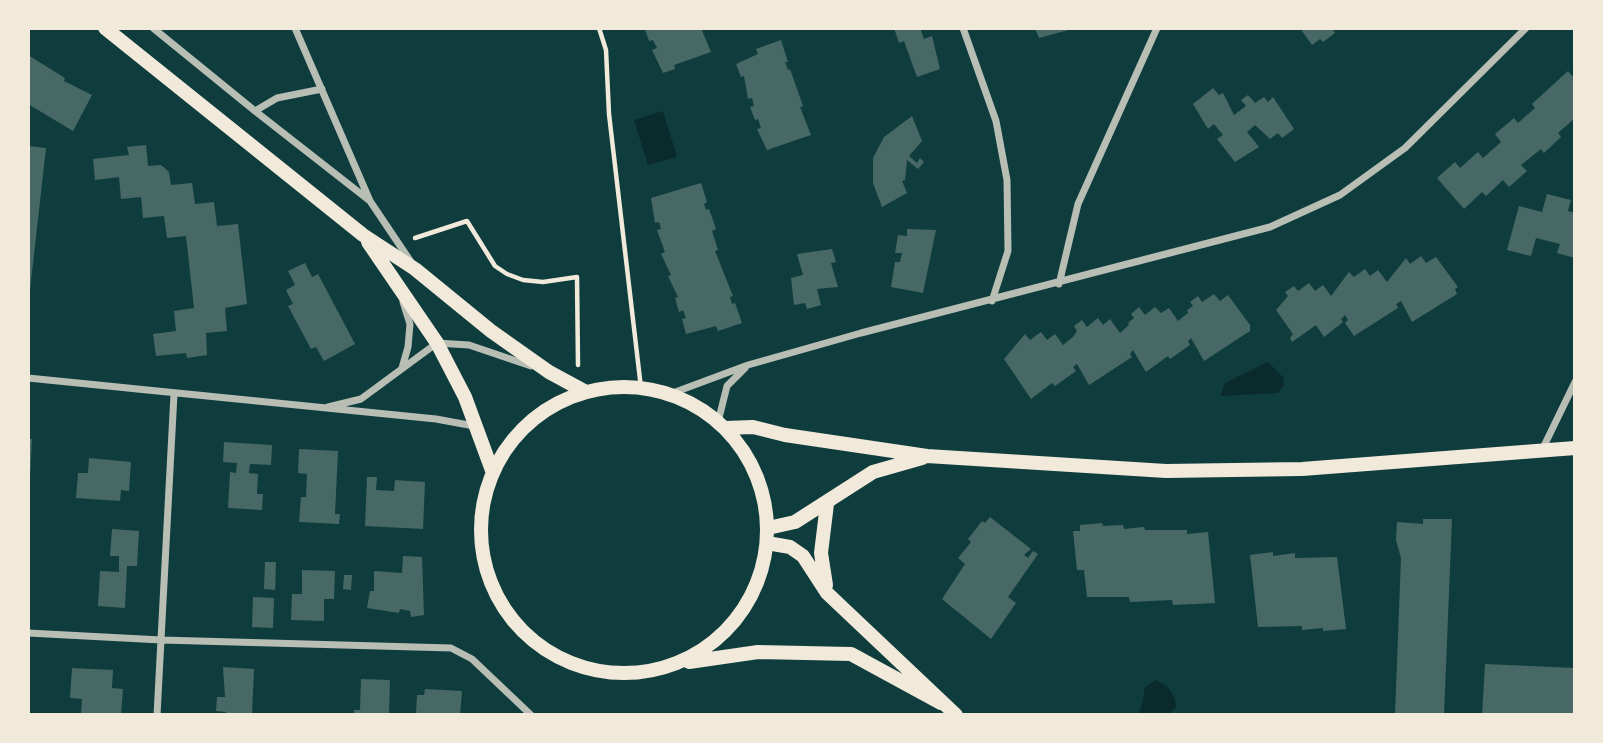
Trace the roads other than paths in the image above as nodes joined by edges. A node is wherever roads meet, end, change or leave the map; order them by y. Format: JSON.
{"nodes":[{"id":1,"x":105,"y":28,"type":"edge"},
{"id":2,"x":153,"y":28,"type":"edge"},
{"id":3,"x":295,"y":28,"type":"edge"},
{"id":4,"x":963,"y":28,"type":"edge"},
{"id":5,"x":1157,"y":28,"type":"edge"},
{"id":6,"x":1526,"y":28,"type":"edge"},
{"id":7,"x":322,"y":89,"type":"junction"},
{"id":8,"x":255,"y":111,"type":"junction"},
{"id":9,"x":370,"y":201,"type":"junction"},
{"id":10,"x":363,"y":236,"type":"junction"},
{"id":11,"x":415,"y":269,"type":"junction"},
{"id":12,"x":1059,"y":284,"type":"junction"},
{"id":13,"x":399,"y":288,"type":"junction"},
{"id":14,"x":992,"y":301,"type":"junction"},
{"id":15,"x":437,"y":343,"type":"junction"},
{"id":16,"x":748,"y":365,"type":"junction"},
{"id":17,"x":402,"y":370,"type":"junction"},
{"id":18,"x":549,"y":372,"type":"junction"},
{"id":19,"x":28,"y":379,"type":"edge"},
{"id":20,"x":1575,"y":382,"type":"edge"},
{"id":21,"x":582,"y":390,"type":"junction"},
{"id":22,"x":174,"y":394,"type":"junction"},
{"id":23,"x":670,"y":394,"type":"junction"},
{"id":24,"x":321,"y":408,"type":"junction"},
{"id":25,"x":721,"y":425,"type":"junction"},
{"id":26,"x":474,"y":426,"type":"junction"},
{"id":27,"x":1575,"y":448,"type":"edge"},
{"id":28,"x":1543,"y":449,"type":"junction"},
{"id":29,"x":927,"y":456,"type":"junction"},
{"id":30,"x":493,"y":473,"type":"junction"},
{"id":31,"x":827,"y":504,"type":"junction"},
{"id":32,"x":768,"y":527,"type":"junction"},
{"id":33,"x":767,"y":543,"type":"junction"},
{"id":34,"x":827,"y":593,"type":"junction"},
{"id":35,"x":28,"y":633,"type":"edge"},
{"id":36,"x":161,"y":640,"type":"junction"},
{"id":37,"x":677,"y":664,"type":"junction"},
{"id":38,"x":941,"y":704,"type":"junction"},
{"id":39,"x":156,"y":715,"type":"edge"},
{"id":40,"x":531,"y":715,"type":"edge"},
{"id":41,"x":956,"y":715,"type":"edge"}],
"edges":[{"from":1,"to":10,"type":"main road"},
{"from":2,"to":8,"type":"street"},
{"from":3,"to":7,"type":"street"},
{"from":4,"to":14,"type":"street"},
{"from":5,"to":12,"type":"street"},
{"from":6,"to":12,"type":"street"},
{"from":7,"to":8,"type":"street"},
{"from":7,"to":9,"type":"street"},
{"from":8,"to":9,"type":"street"},
{"from":9,"to":11,"type":"street"},
{"from":10,"to":11,"type":"main road"},
{"from":10,"to":13,"type":"main road"},
{"from":11,"to":18,"type":"main road"},
{"from":12,"to":14,"type":"street"},
{"from":13,"to":15,"type":"main road"},
{"from":13,"to":17,"type":"street"},
{"from":14,"to":16,"type":"street"},
{"from":15,"to":17,"type":"street"},
{"from":15,"to":18,"type":"street"},
{"from":15,"to":26,"type":"main road"},
{"from":16,"to":23,"type":"street"},
{"from":16,"to":25,"type":"street"},
{"from":17,"to":24,"type":"street"},
{"from":18,"to":21,"type":"main road"},
{"from":19,"to":22,"type":"street"},
{"from":20,"to":28,"type":"street"},
{"from":21,"to":23,"type":"main road"},
{"from":21,"to":30,"type":"main road"},
{"from":22,"to":24,"type":"street"},
{"from":22,"to":36,"type":"street"},
{"from":23,"to":25,"type":"main road"},
{"from":24,"to":26,"type":"street"},
{"from":25,"to":29,"type":"main road"},
{"from":25,"to":32,"type":"main road"},
{"from":26,"to":30,"type":"main road"},
{"from":27,"to":28,"type":"main road"},
{"from":28,"to":29,"type":"main road"},
{"from":29,"to":31,"type":"main road"},
{"from":30,"to":37,"type":"main road"},
{"from":31,"to":32,"type":"main road"},
{"from":31,"to":34,"type":"main road"},
{"from":32,"to":33,"type":"main road"},
{"from":33,"to":34,"type":"main road"},
{"from":33,"to":37,"type":"main road"},
{"from":34,"to":38,"type":"main road"},
{"from":35,"to":36,"type":"street"},
{"from":36,"to":39,"type":"street"},
{"from":36,"to":40,"type":"street"},
{"from":37,"to":38,"type":"main road"},
{"from":38,"to":41,"type":"main road"}]}
